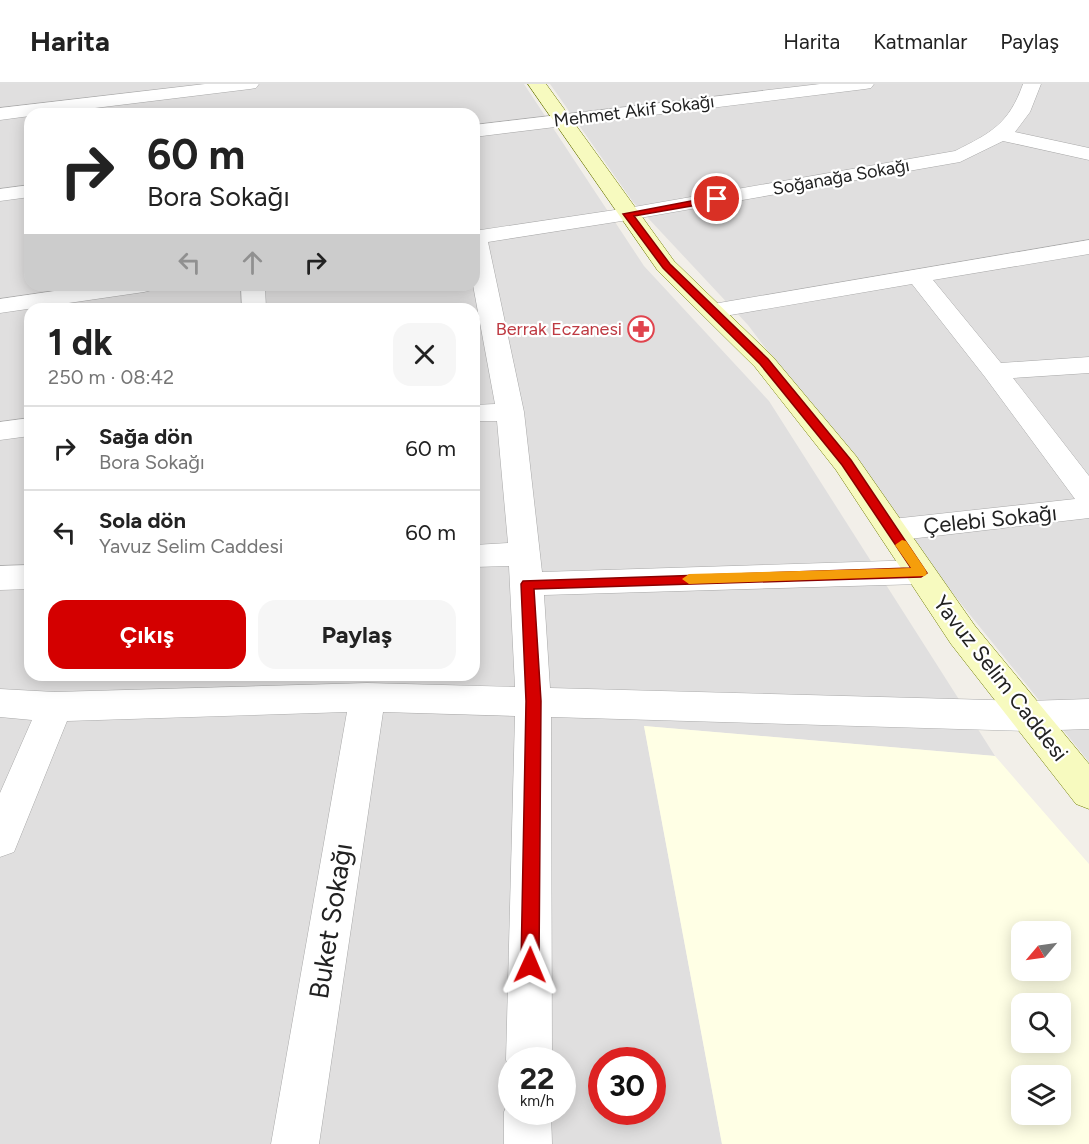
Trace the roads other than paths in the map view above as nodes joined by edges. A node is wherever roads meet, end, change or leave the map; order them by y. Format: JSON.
{"nodes":[{"id":1,"x":250,"y":84,"type":"edge"},
{"id":2,"x":537,"y":84,"type":"edge"},
{"id":3,"x":866,"y":84,"type":"edge"},
{"id":4,"x":1032,"y":84,"type":"edge"},
{"id":5,"x":50,"y":108,"type":"edge"},
{"id":6,"x":24,"y":111,"type":"edge"},
{"id":7,"x":0,"y":114,"type":"edge"},
{"id":8,"x":561,"y":120,"type":"junction"},
{"id":9,"x":480,"y":130,"type":"edge"},
{"id":10,"x":1002,"y":135,"type":"junction"},
{"id":11,"x":1089,"y":154,"type":"edge"},
{"id":12,"x":24,"y":192,"type":"edge"},
{"id":13,"x":0,"y":195,"type":"edge"},
{"id":14,"x":628,"y":214,"type":"junction"},
{"id":15,"x":480,"y":237,"type":"edge"},
{"id":16,"x":1089,"y":247,"type":"edge"},
{"id":17,"x":480,"y":263,"type":"edge"},
{"id":18,"x":918,"y":277,"type":"junction"},
{"id":19,"x":103,"y":291,"type":"edge"},
{"id":20,"x":0,"y":306,"type":"edge"},
{"id":21,"x":712,"y":311,"type":"junction"},
{"id":22,"x":1089,"y":365,"type":"edge"},
{"id":23,"x":994,"y":371,"type":"junction"},
{"id":24,"x":510,"y":412,"type":"junction"},
{"id":25,"x":480,"y":413,"type":"edge"},
{"id":26,"x":14,"y":429,"type":"edge"},
{"id":27,"x":0,"y":457,"type":"edge"},
{"id":28,"x":1089,"y":496,"type":"edge"},
{"id":29,"x":1089,"y":508,"type":"edge"},
{"id":30,"x":892,"y":530,"type":"junction"},
{"id":31,"x":480,"y":558,"type":"edge"},
{"id":32,"x":526,"y":569,"type":"junction"},
{"id":33,"x":921,"y":573,"type":"junction"},
{"id":34,"x":24,"y":577,"type":"edge"},
{"id":35,"x":0,"y":578,"type":"edge"},
{"id":36,"x":367,"y":697,"type":"junction"},
{"id":37,"x":533,"y":701,"type":"junction"},
{"id":38,"x":0,"y":703,"type":"edge"},
{"id":39,"x":56,"y":707,"type":"junction"},
{"id":40,"x":1089,"y":714,"type":"edge"},
{"id":41,"x":1028,"y":716,"type":"junction"},
{"id":42,"x":1089,"y":792,"type":"edge"},
{"id":43,"x":0,"y":839,"type":"edge"},
{"id":44,"x":529,"y":1047,"type":"edge"},
{"id":45,"x":528,"y":1125,"type":"edge"},
{"id":46,"x":295,"y":1144,"type":"edge"},
{"id":47,"x":528,"y":1144,"type":"edge"}],
"edges":[{"from":1,"to":5,"type":"street"},
{"from":2,"to":8,"type":"street","name":"Yavuz Selim Caddesi"},
{"from":3,"to":8,"type":"street","name":"Mehmet Akif Sokağı"},
{"from":4,"to":10,"type":"street","name":"Soğanağa Sokağı"},
{"from":6,"to":7,"type":"street"},
{"from":8,"to":9,"type":"street","name":"Mehmet Akif Sokağı"},
{"from":8,"to":14,"type":"street","name":"Yavuz Selim Caddesi"},
{"from":10,"to":11,"type":"street"},
{"from":10,"to":14,"type":"street","name":"Soğanağa Sokağı"},
{"from":12,"to":13,"type":"street"},
{"from":14,"to":15,"type":"street","name":"Soğanağa Sokağı"},
{"from":14,"to":21,"type":"street","name":"Yavuz Selim Caddesi"},
{"from":16,"to":18,"type":"street"},
{"from":17,"to":24,"type":"street"},
{"from":18,"to":21,"type":"street"},
{"from":18,"to":23,"type":"street"},
{"from":19,"to":20,"type":"street"},
{"from":21,"to":30,"type":"street","name":"Yavuz Selim Caddesi"},
{"from":22,"to":23,"type":"street"},
{"from":23,"to":28,"type":"street"},
{"from":24,"to":25,"type":"street"},
{"from":24,"to":32,"type":"street"},
{"from":26,"to":27,"type":"street"},
{"from":29,"to":30,"type":"street","name":"Çelebi Sokağı"},
{"from":30,"to":33,"type":"street","name":"Yavuz Selim Caddesi"},
{"from":31,"to":32,"type":"street"},
{"from":32,"to":33,"type":"street"},
{"from":32,"to":37,"type":"street"},
{"from":33,"to":41,"type":"street","name":"Yavuz Selim Caddesi"},
{"from":34,"to":35,"type":"street"},
{"from":36,"to":37,"type":"street"},
{"from":36,"to":39,"type":"street"},
{"from":36,"to":46,"type":"street","name":"Buket Sokağı"},
{"from":37,"to":41,"type":"street"},
{"from":37,"to":44,"type":"street"},
{"from":38,"to":39,"type":"street"},
{"from":39,"to":43,"type":"street"},
{"from":40,"to":41,"type":"street"},
{"from":41,"to":42,"type":"street","name":"Yavuz Selim Caddesi"},
{"from":45,"to":47,"type":"street"}]}
